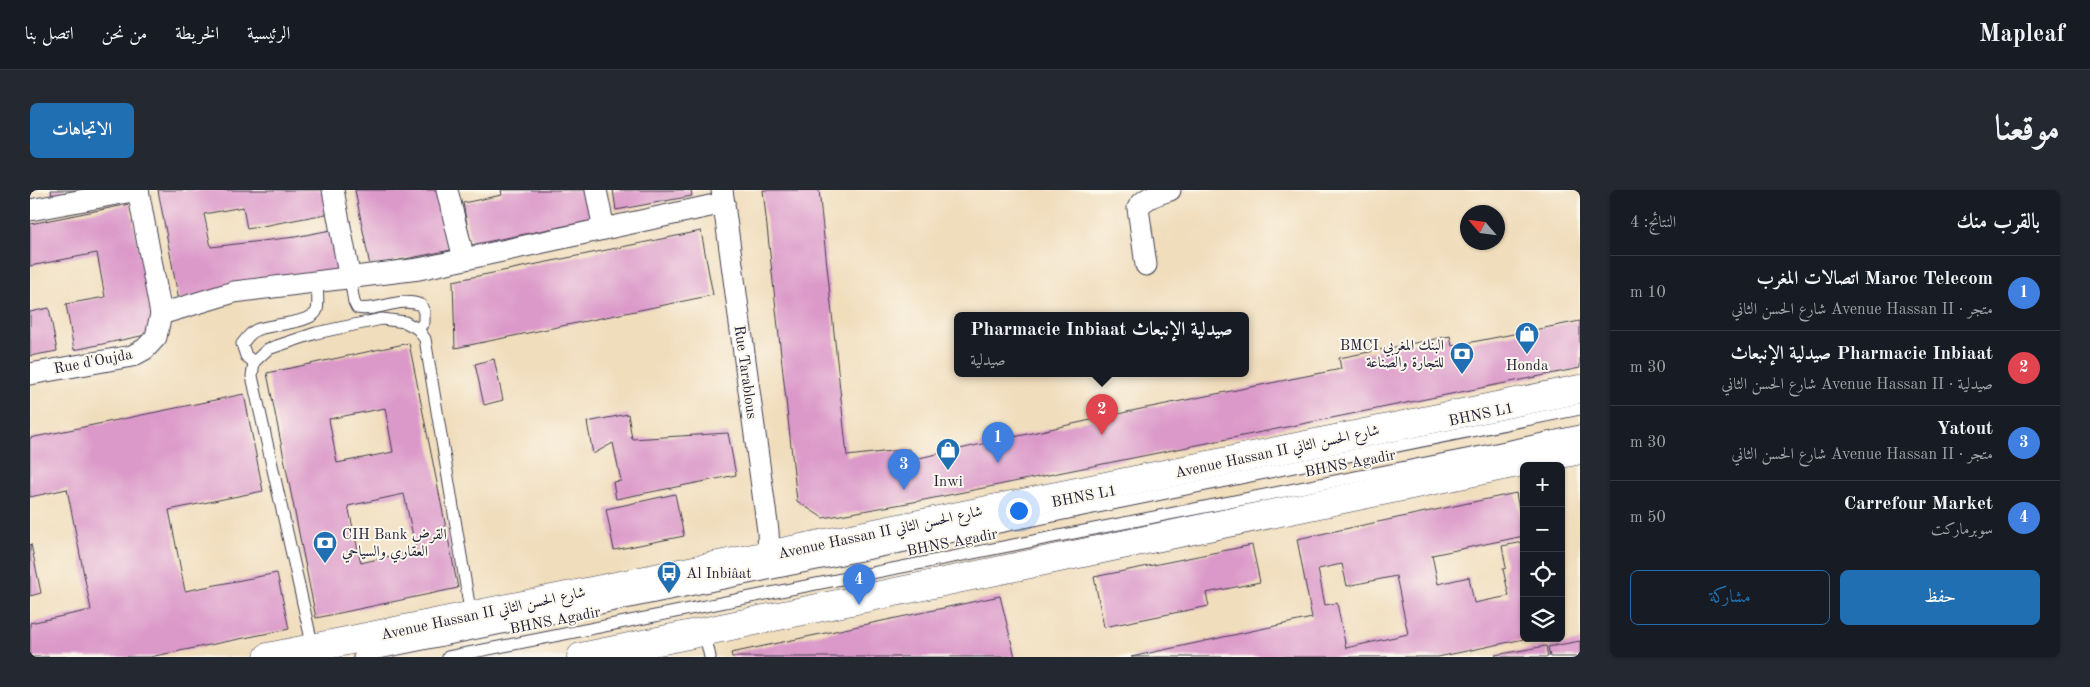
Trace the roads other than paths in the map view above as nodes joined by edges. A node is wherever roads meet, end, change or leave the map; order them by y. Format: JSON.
{"nodes":[{"id":1,"x":138,"y":190,"type":"edge"},
{"id":2,"x":333,"y":190,"type":"edge"},
{"id":3,"x":446,"y":190,"type":"edge"},
{"id":4,"x":596,"y":190,"type":"edge"},
{"id":5,"x":1170,"y":190,"type":"edge"},
{"id":6,"x":723,"y":197,"type":"edge"},
{"id":7,"x":30,"y":210,"type":"edge"},
{"id":8,"x":604,"y":229,"type":"junction"},
{"id":9,"x":464,"y":259,"type":"junction"},
{"id":10,"x":1146,"y":265,"type":"dead end"},
{"id":11,"x":350,"y":279,"type":"junction"},
{"id":12,"x":317,"y":282,"type":"junction"},
{"id":13,"x":161,"y":314,"type":"junction"},
{"id":14,"x":418,"y":328,"type":"junction"},
{"id":15,"x":254,"y":362,"type":"junction"},
{"id":16,"x":30,"y":374,"type":"edge"},
{"id":17,"x":1580,"y":389,"type":"edge"},
{"id":18,"x":1580,"y":409,"type":"edge"},
{"id":19,"x":1580,"y":431,"type":"edge"},
{"id":20,"x":1580,"y":450,"type":"edge"},
{"id":21,"x":769,"y":555,"type":"junction"},
{"id":22,"x":471,"y":616,"type":"junction"},
{"id":23,"x":704,"y":630,"type":"junction"},
{"id":24,"x":313,"y":648,"type":"junction"},
{"id":25,"x":268,"y":657,"type":"edge"},
{"id":26,"x":359,"y":657,"type":"edge"},
{"id":27,"x":448,"y":657,"type":"edge"},
{"id":28,"x":581,"y":657,"type":"edge"},
{"id":29,"x":710,"y":657,"type":"edge"}],
"edges":[{"from":1,"to":7,"type":"street"},
{"from":1,"to":13,"type":"street"},
{"from":2,"to":11,"type":"street"},
{"from":3,"to":9,"type":"street"},
{"from":4,"to":8,"type":"street"},
{"from":5,"to":10,"type":"street"},
{"from":6,"to":8,"type":"street"},
{"from":6,"to":21,"type":"street","name":"Rue Tarablous"},
{"from":8,"to":9,"type":"street"},
{"from":9,"to":11,"type":"street"},
{"from":11,"to":12,"type":"street"},
{"from":11,"to":14,"type":"lane"},
{"from":12,"to":13,"type":"street"},
{"from":12,"to":15,"type":"lane"},
{"from":13,"to":16,"type":"street","name":"Rue d'Oujda"},
{"from":14,"to":15,"type":"lane"},
{"from":14,"to":22,"type":"lane"},
{"from":15,"to":24,"type":"lane"},
{"from":17,"to":21,"type":"street","name":"Avenue Hassan II شارع الحسن الثاني"},
{"from":18,"to":26,"type":"lane","name":"BHNS L1"},
{"from":19,"to":27,"type":"lane","name":"BHNS Agadir"},
{"from":20,"to":23,"type":"street"},
{"from":21,"to":22,"type":"street","name":"Avenue Hassan II شارع الحسن الثاني"},
{"from":22,"to":24,"type":"street","name":"Avenue Hassan II شارع الحسن الثاني"},
{"from":23,"to":28,"type":"street"},
{"from":23,"to":29,"type":"lane"},
{"from":24,"to":25,"type":"street","name":"Avenue Hassan II شارع الحسن الثاني"}]}
